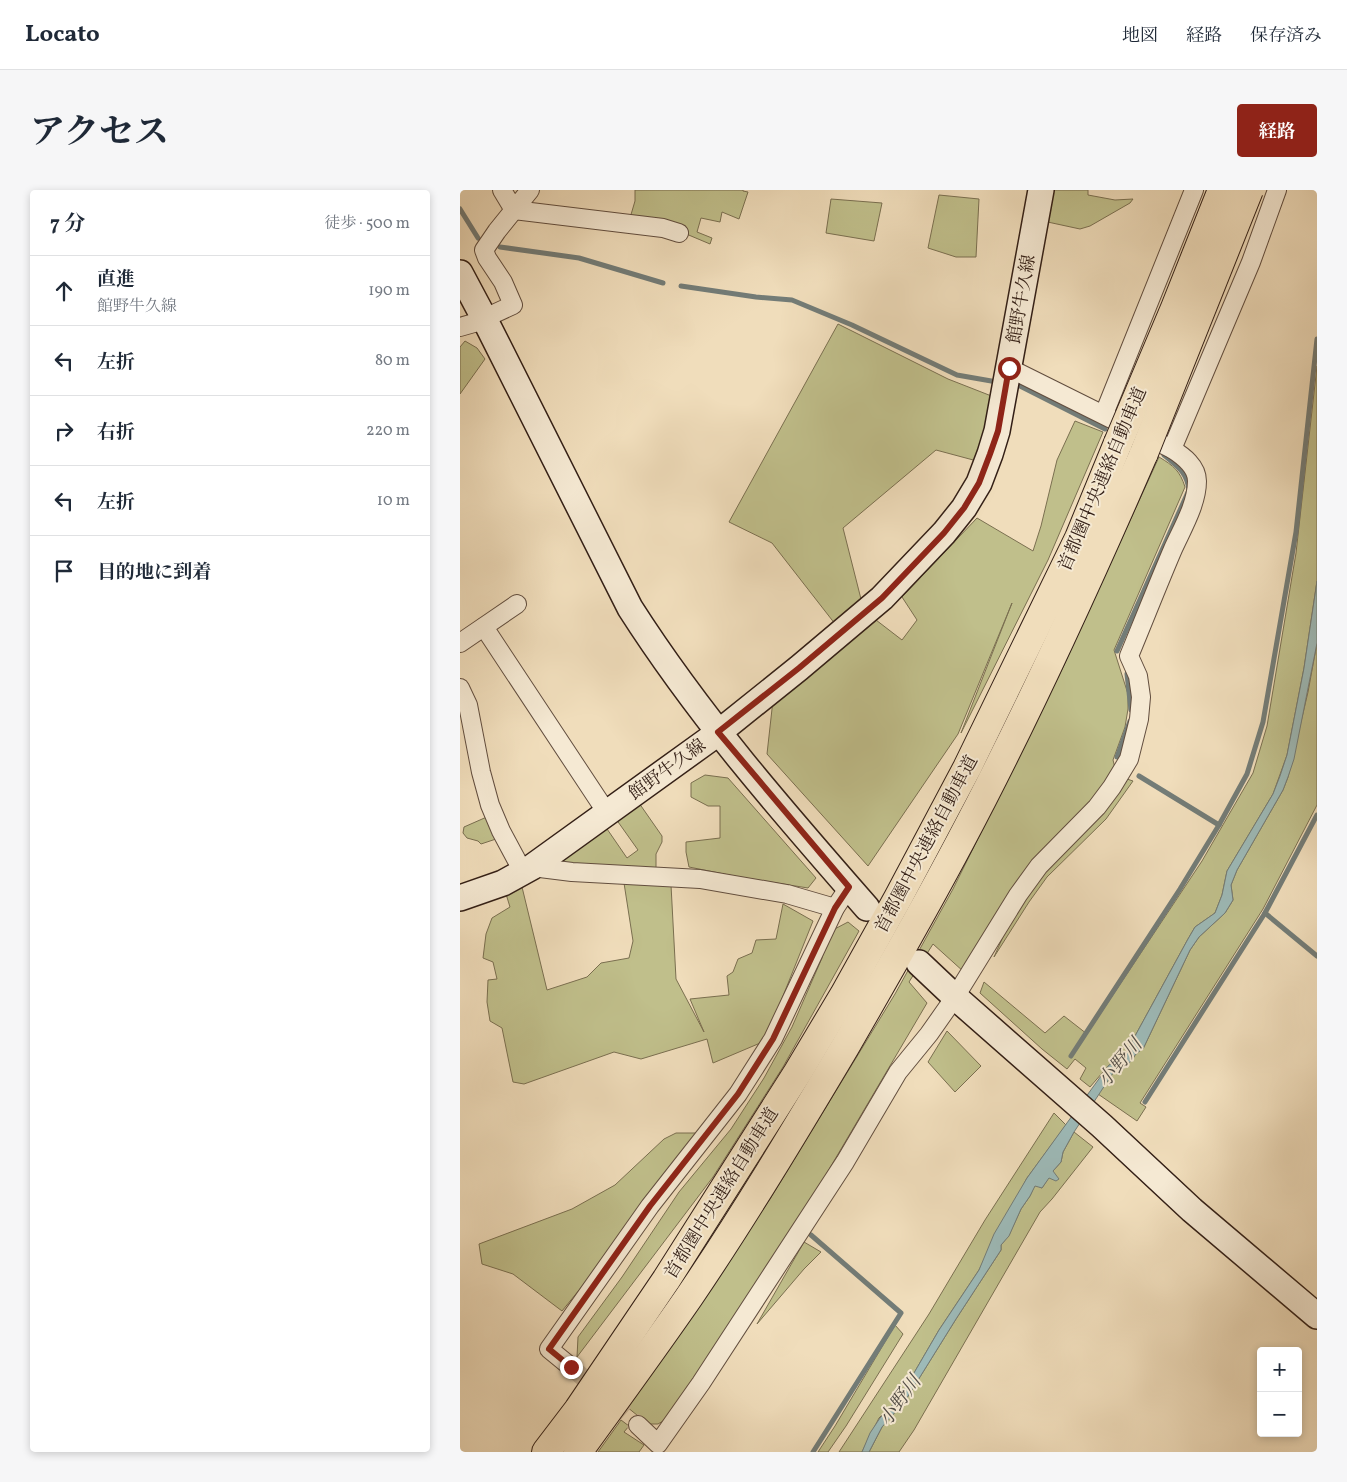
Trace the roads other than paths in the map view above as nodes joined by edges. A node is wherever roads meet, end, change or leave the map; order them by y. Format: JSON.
{"nodes":[{"id":1,"x":502,"y":190,"type":"edge"},
{"id":2,"x":530,"y":190,"type":"edge"},
{"id":3,"x":1041,"y":190,"type":"edge"},
{"id":4,"x":1194,"y":190,"type":"edge"},
{"id":5,"x":1222,"y":190,"type":"edge"},
{"id":6,"x":1249,"y":190,"type":"edge"},
{"id":7,"x":1277,"y":190,"type":"edge"},
{"id":8,"x":514,"y":210,"type":"junction"},
{"id":9,"x":679,"y":233,"type":"dead end"},
{"id":10,"x":460,"y":272,"type":"edge"},
{"id":11,"x":484,"y":318,"type":"junction"},
{"id":12,"x":460,"y":327,"type":"edge"},
{"id":13,"x":1009,"y":368,"type":"junction"},
{"id":14,"x":1104,"y":414,"type":"junction"},
{"id":15,"x":1172,"y":448,"type":"junction"},
{"id":16,"x":517,"y":604,"type":"dead end"},
{"id":17,"x":484,"y":627,"type":"junction"},
{"id":18,"x":460,"y":643,"type":"edge"},
{"id":19,"x":460,"y":688,"type":"edge"},
{"id":20,"x":718,"y":732,"type":"junction"},
{"id":21,"x":607,"y":813,"type":"junction"},
{"id":22,"x":527,"y":869,"type":"junction"},
{"id":23,"x":849,"y":887,"type":"junction"},
{"id":24,"x":460,"y":898,"type":"edge"},
{"id":25,"x":835,"y":908,"type":"junction"},
{"id":26,"x":868,"y":908,"type":"dead end"},
{"id":27,"x":919,"y":963,"type":"dead end"},
{"id":28,"x":955,"y":997,"type":"junction"},
{"id":29,"x":1317,"y":1316,"type":"edge"},
{"id":30,"x":571,"y":1367,"type":"tunnel mouth"},
{"id":31,"x":638,"y":1425,"type":"tunnel mouth"},
{"id":32,"x":546,"y":1452,"type":"edge"},
{"id":33,"x":578,"y":1452,"type":"edge"}],
"edges":[{"from":1,"to":8,"type":"street"},
{"from":2,"to":8,"type":"street"},
{"from":3,"to":13,"type":"street","name":"館野牛久線"},
{"from":4,"to":14,"type":"street"},
{"from":5,"to":32,"type":"highway","name":"首都圏中央連絡自動車道","bridge":true},
{"from":6,"to":33,"type":"highway","name":"首都圏中央連絡自動車道","bridge":true},
{"from":7,"to":15,"type":"street"},
{"from":8,"to":9,"type":"street"},
{"from":8,"to":11,"type":"street"},
{"from":10,"to":11,"type":"street"},
{"from":11,"to":12,"type":"street"},
{"from":11,"to":20,"type":"street"},
{"from":13,"to":14,"type":"street"},
{"from":13,"to":20,"type":"street","name":"館野牛久線"},
{"from":14,"to":15,"type":"street"},
{"from":15,"to":28,"type":"street"},
{"from":16,"to":17,"type":"street"},
{"from":17,"to":18,"type":"street"},
{"from":17,"to":21,"type":"street"},
{"from":19,"to":22,"type":"street"},
{"from":20,"to":21,"type":"street","name":"館野牛久線"},
{"from":20,"to":23,"type":"street"},
{"from":21,"to":22,"type":"street","name":"館野牛久線"},
{"from":22,"to":24,"type":"street","name":"館野牛久線"},
{"from":22,"to":25,"type":"street"},
{"from":23,"to":25,"type":"street"},
{"from":23,"to":26,"type":"street"},
{"from":25,"to":30,"type":"street"},
{"from":27,"to":28,"type":"street"},
{"from":28,"to":29,"type":"street"},
{"from":28,"to":31,"type":"street"}]}
